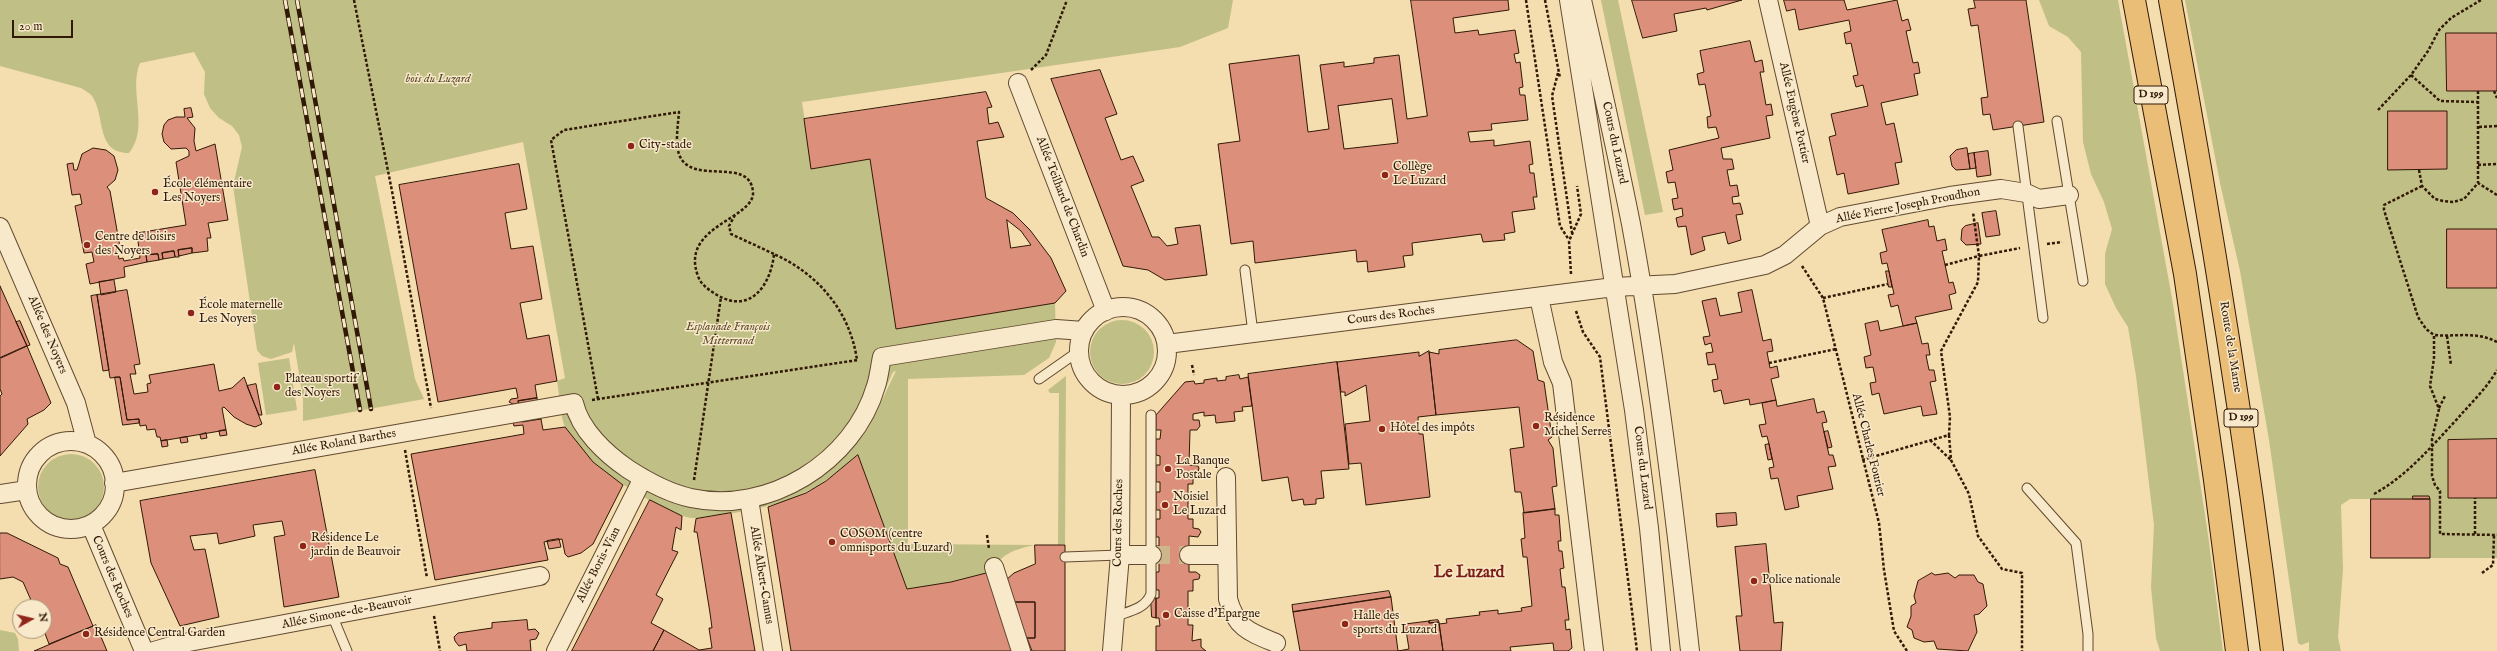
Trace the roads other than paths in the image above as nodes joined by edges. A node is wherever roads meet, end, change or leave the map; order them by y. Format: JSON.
{"nodes":[{"id":1,"x":1569,"y":0,"type":"edge"},
{"id":2,"x":1582,"y":0,"type":"edge"},
{"id":3,"x":1768,"y":0,"type":"edge"},
{"id":4,"x":2134,"y":0,"type":"edge"},
{"id":5,"x":2170,"y":0,"type":"edge"},
{"id":6,"x":1018,"y":83,"type":"road end"},
{"id":7,"x":2057,"y":121,"type":"dead end"},
{"id":8,"x":2018,"y":126,"type":"dead end"},
{"id":9,"x":2026,"y":193,"type":"junction"},
{"id":10,"x":2069,"y":195,"type":"junction"},
{"id":11,"x":1820,"y":226,"type":"junction"},
{"id":12,"x":0,"y":227,"type":"edge"},
{"id":13,"x":1245,"y":270,"type":"dead end"},
{"id":14,"x":2083,"y":281,"type":"dead end"},
{"id":15,"x":1614,"y":287,"type":"junction"},
{"id":16,"x":1642,"y":287,"type":"junction"},
{"id":17,"x":1538,"y":297,"type":"junction"},
{"id":18,"x":1106,"y":311,"type":"junction"},
{"id":19,"x":2043,"y":318,"type":"dead end"},
{"id":20,"x":1084,"y":331,"type":"junction"},
{"id":21,"x":1253,"y":333,"type":"junction"},
{"id":22,"x":1167,"y":344,"type":"junction"},
{"id":23,"x":1080,"y":351,"type":"junction"},
{"id":24,"x":1039,"y":379,"type":"dead end"},
{"id":25,"x":1121,"y":396,"type":"junction"},
{"id":26,"x":1151,"y":415,"type":"dead end"},
{"id":27,"x":87,"y":444,"type":"junction"},
{"id":28,"x":1226,"y":477,"type":"dead end"},
{"id":29,"x":643,"y":478,"type":"junction"},
{"id":30,"x":114,"y":483,"type":"junction"},
{"id":31,"x":2027,"y":488,"type":"dead end"},
{"id":32,"x":28,"y":490,"type":"junction"},
{"id":33,"x":0,"y":494,"type":"edge"},
{"id":34,"x":749,"y":499,"type":"junction"},
{"id":35,"x":91,"y":525,"type":"junction"},
{"id":36,"x":1120,"y":555,"type":"junction"},
{"id":37,"x":1151,"y":555,"type":"junction"},
{"id":38,"x":1189,"y":555,"type":"tunnel mouth"},
{"id":39,"x":1227,"y":555,"type":"junction"},
{"id":40,"x":1065,"y":557,"type":"dead end"},
{"id":41,"x":994,"y":567,"type":"dead end"},
{"id":42,"x":540,"y":576,"type":"dead end"},
{"id":43,"x":332,"y":615,"type":"junction"},
{"id":44,"x":1116,"y":616,"type":"junction"},
{"id":45,"x":1276,"y":643,"type":"dead end"},
{"id":46,"x":144,"y":651,"type":"edge"},
{"id":47,"x":154,"y":651,"type":"edge"},
{"id":48,"x":347,"y":651,"type":"edge"},
{"id":49,"x":556,"y":651,"type":"edge"},
{"id":50,"x":773,"y":651,"type":"edge"},
{"id":51,"x":1021,"y":651,"type":"edge"},
{"id":52,"x":1112,"y":651,"type":"edge"},
{"id":53,"x":1594,"y":651,"type":"edge"},
{"id":54,"x":1661,"y":651,"type":"edge"},
{"id":55,"x":1690,"y":651,"type":"edge"},
{"id":56,"x":2088,"y":651,"type":"edge"},
{"id":57,"x":2236,"y":651,"type":"edge"},
{"id":58,"x":2272,"y":651,"type":"edge"}],
"edges":[{"from":1,"to":15,"type":"street","name":"Cours du Luzard"},
{"from":2,"to":16,"type":"street","name":"Cours du Luzard"},
{"from":3,"to":11,"type":"street","name":"Allée Eugène Pottier"},
{"from":4,"to":57,"type":"highway","number":"D 199"},
{"from":5,"to":58,"type":"highway","name":"Route de la Marne","number":"D 199"},
{"from":6,"to":18,"type":"street","name":"Allée Teilhard de Chardin"},
{"from":7,"to":10,"type":"lane"},
{"from":8,"to":9,"type":"lane"},
{"from":9,"to":10,"type":"street","name":"Allée Pierre Joseph Proudhon"},
{"from":9,"to":11,"type":"street","name":"Allée Pierre Joseph Proudhon"},
{"from":9,"to":19,"type":"lane"},
{"from":10,"to":14,"type":"lane"},
{"from":11,"to":16,"type":"street","name":"Allée Pierre Joseph Proudhon"},
{"from":12,"to":27,"type":"street","name":"Allée des Noyers"},
{"from":13,"to":21,"type":"lane"},
{"from":15,"to":16,"type":"street"},
{"from":15,"to":17,"type":"street","name":"Cours des Roches"},
{"from":15,"to":54,"type":"street","name":"Cours du Luzard"},
{"from":16,"to":55,"type":"street","name":"Cours du Luzard"},
{"from":17,"to":21,"type":"street","name":"Cours des Roches"},
{"from":17,"to":53,"type":"street"},
{"from":18,"to":20,"type":"street"},
{"from":18,"to":22,"type":"street"},
{"from":20,"to":23,"type":"street"},
{"from":20,"to":34,"type":"street"},
{"from":21,"to":22,"type":"street","name":"Cours des Roches"},
{"from":22,"to":25,"type":"street"},
{"from":23,"to":24,"type":"lane"},
{"from":23,"to":25,"type":"street"},
{"from":25,"to":36,"type":"street","name":"Cours des Roches"},
{"from":26,"to":37,"type":"lane"},
{"from":27,"to":30,"type":"street","name":"Cours des Roches"},
{"from":27,"to":32,"type":"street","name":"Cours des Roches"},
{"from":28,"to":39,"type":"street"},
{"from":29,"to":30,"type":"street","name":"Allée Roland Barthes"},
{"from":29,"to":34,"type":"street"},
{"from":29,"to":49,"type":"street","name":"Allée Boris-Vian"},
{"from":30,"to":35,"type":"street","name":"Cours des Roches"},
{"from":31,"to":56,"type":"lane"},
{"from":32,"to":33,"type":"street"},
{"from":32,"to":35,"type":"street","name":"Cours des Roches"},
{"from":34,"to":50,"type":"street","name":"Allée Albert-Camus"},
{"from":35,"to":46,"type":"street","name":"Cours des Roches"},
{"from":36,"to":37,"type":"street"},
{"from":36,"to":40,"type":"lane"},
{"from":36,"to":44,"type":"street","name":"Cours des Roches"},
{"from":37,"to":44,"type":"lane"},
{"from":38,"to":39,"type":"street"},
{"from":39,"to":45,"type":"street"},
{"from":41,"to":51,"type":"street"},
{"from":42,"to":43,"type":"street","name":"Allée Simone-de-Beauvoir"},
{"from":43,"to":47,"type":"street","name":"Allée Simone-de-Beauvoir"},
{"from":43,"to":48,"type":"lane"},
{"from":44,"to":52,"type":"street","name":"Cours des Roches"}]}
